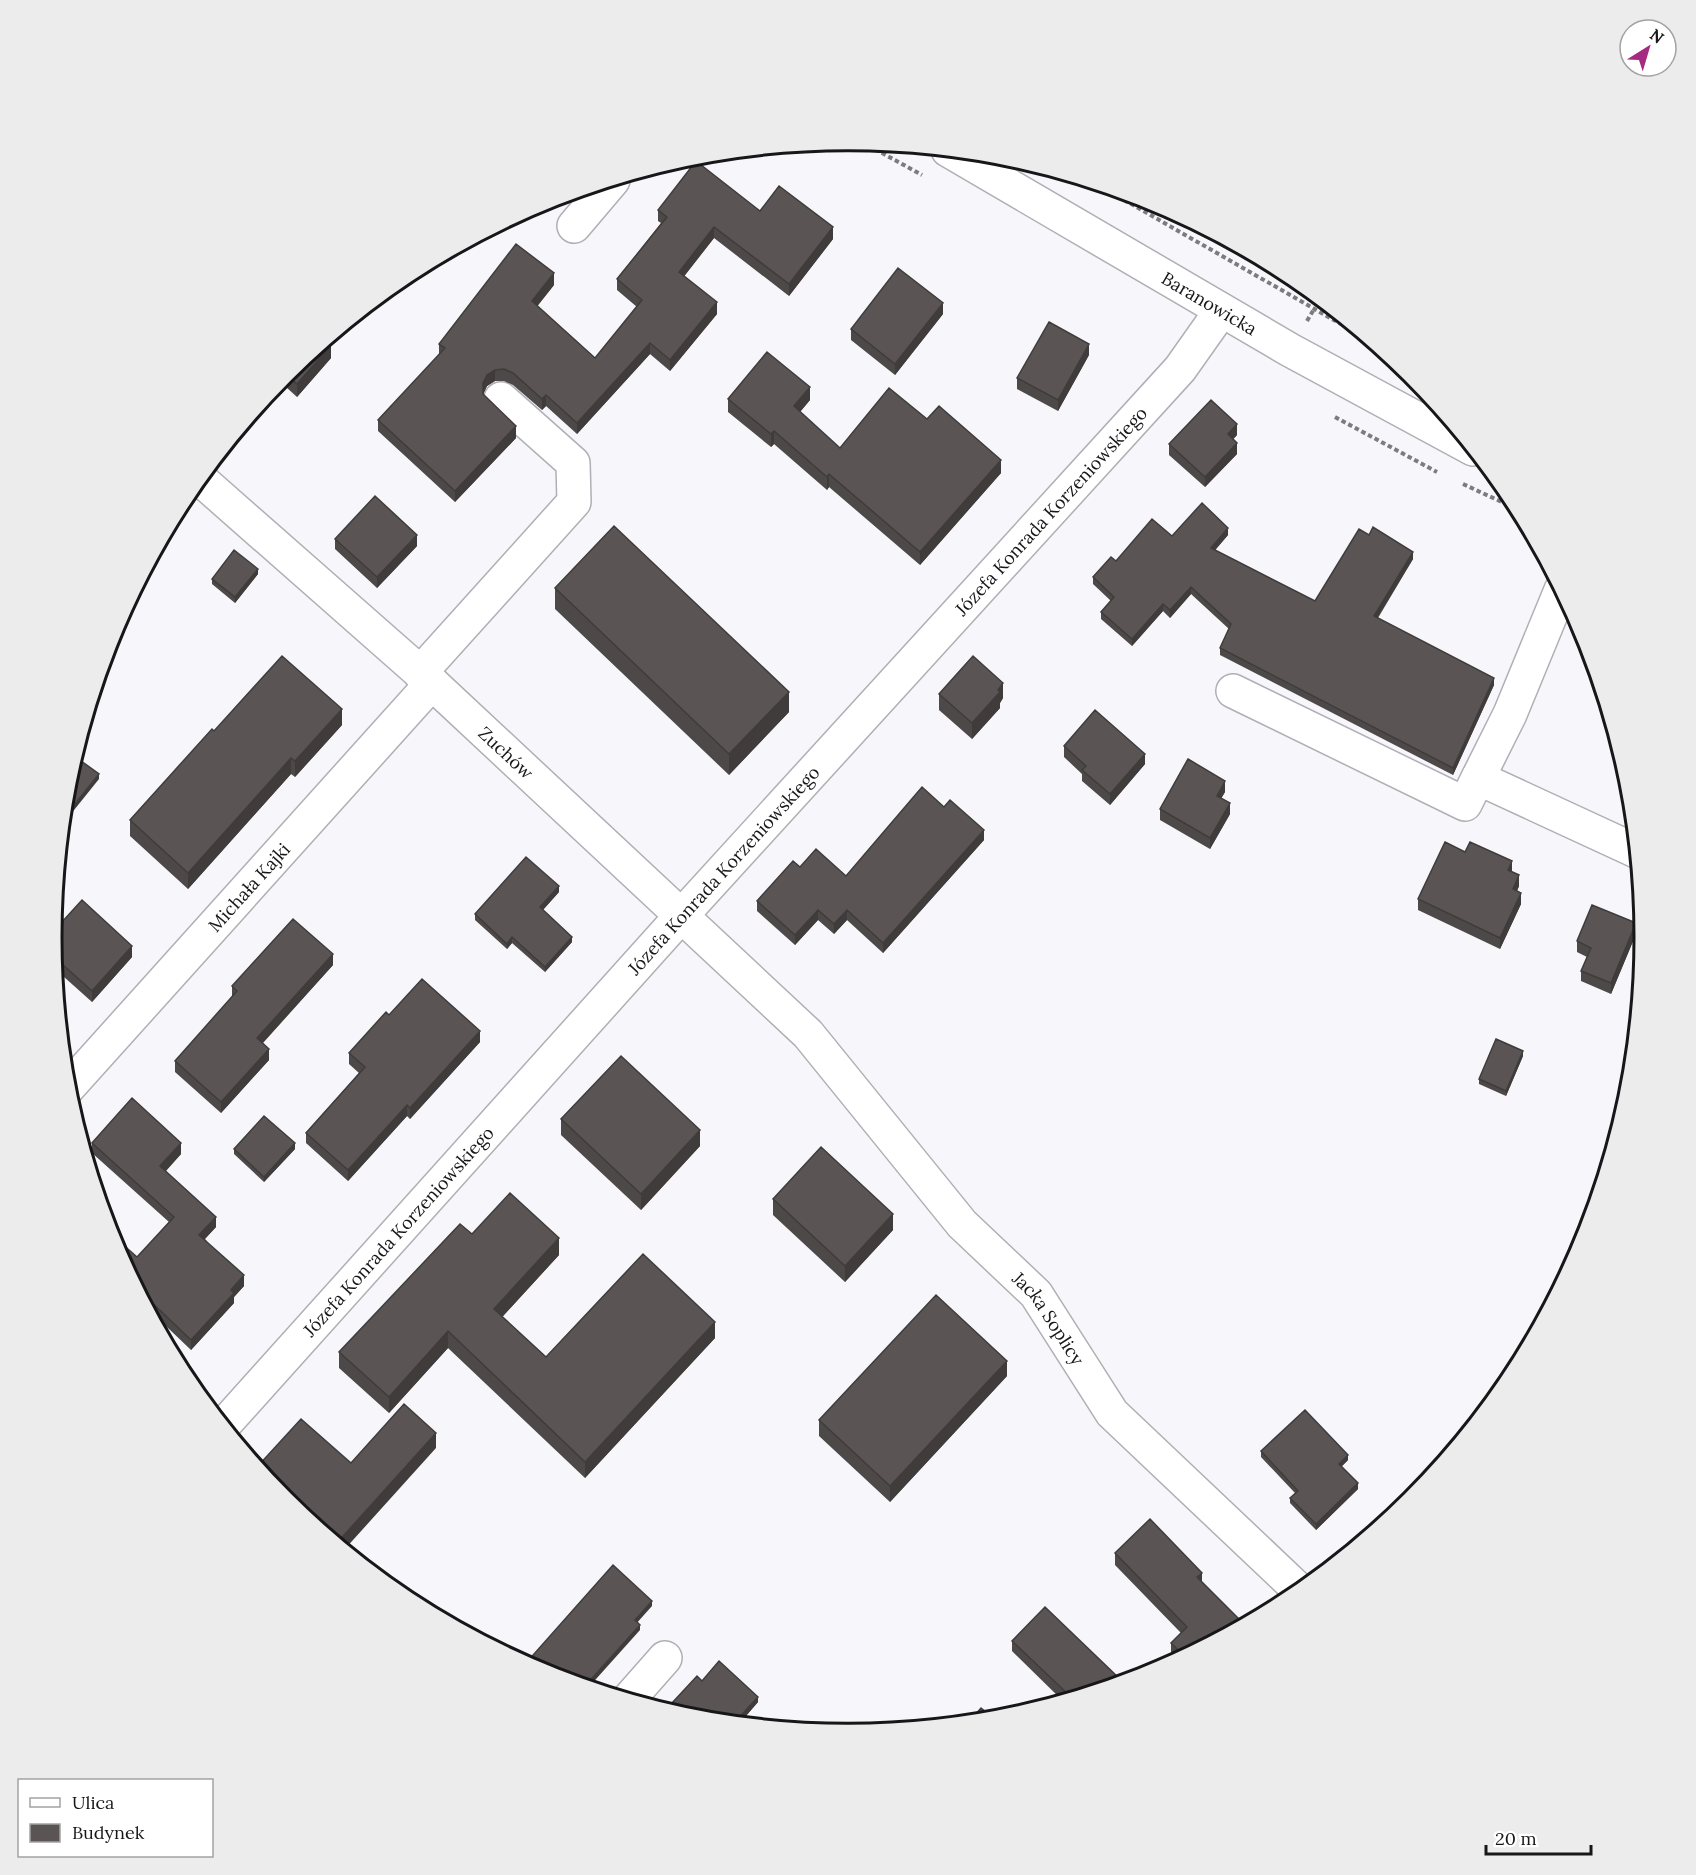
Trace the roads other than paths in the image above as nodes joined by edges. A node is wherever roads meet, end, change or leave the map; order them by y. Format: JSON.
{"nodes":[{"id":1,"x":965,"y":160,"type":"edge"},
{"id":2,"x":604,"y":190,"type":"edge"},
{"id":3,"x":574,"y":226,"type":"dead end"},
{"id":4,"x":1221,"y":311,"type":"junction"},
{"id":5,"x":501,"y":399,"type":"dead end"},
{"id":6,"x":1456,"y":440,"type":"edge"},
{"id":7,"x":206,"y":484,"type":"edge"},
{"id":8,"x":1557,"y":599,"type":"edge"},
{"id":9,"x":426,"y":678,"type":"junction"},
{"id":10,"x":1233,"y":691,"type":"dead end"},
{"id":11,"x":1478,"y":778,"type":"junction"},
{"id":12,"x":1629,"y":847,"type":"edge"},
{"id":13,"x":682,"y":915,"type":"junction"},
{"id":14,"x":808,"y":1034,"type":"joint"},
{"id":15,"x":75,"y":1080,"type":"edge"},
{"id":16,"x":228,"y":1421,"type":"edge"},
{"id":17,"x":1294,"y":1585,"type":"edge"},
{"id":18,"x":665,"y":1658,"type":"dead end"},
{"id":19,"x":633,"y":1694,"type":"edge"}],
"edges":[{"from":1,"to":4,"type":"street","name":"Baranowicka"},
{"from":2,"to":3,"type":"street"},
{"from":4,"to":6,"type":"street","name":"Baranowicka"},
{"from":4,"to":13,"type":"street","name":"Józefa Konrada Korzeniowskiego"},
{"from":5,"to":9,"type":"street","name":"Michała Kajki"},
{"from":7,"to":9,"type":"street","name":"Zuchów"},
{"from":8,"to":11,"type":"street"},
{"from":9,"to":13,"type":"street","name":"Zuchów"},
{"from":9,"to":15,"type":"street","name":"Michała Kajki"},
{"from":10,"to":11,"type":"street"},
{"from":11,"to":12,"type":"street"},
{"from":13,"to":14,"type":"street","name":"Zuchów"},
{"from":13,"to":16,"type":"street","name":"Józefa Konrada Korzeniowskiego"},
{"from":14,"to":17,"type":"street","name":"Jacka Soplicy"},
{"from":18,"to":19,"type":"street"}]}
